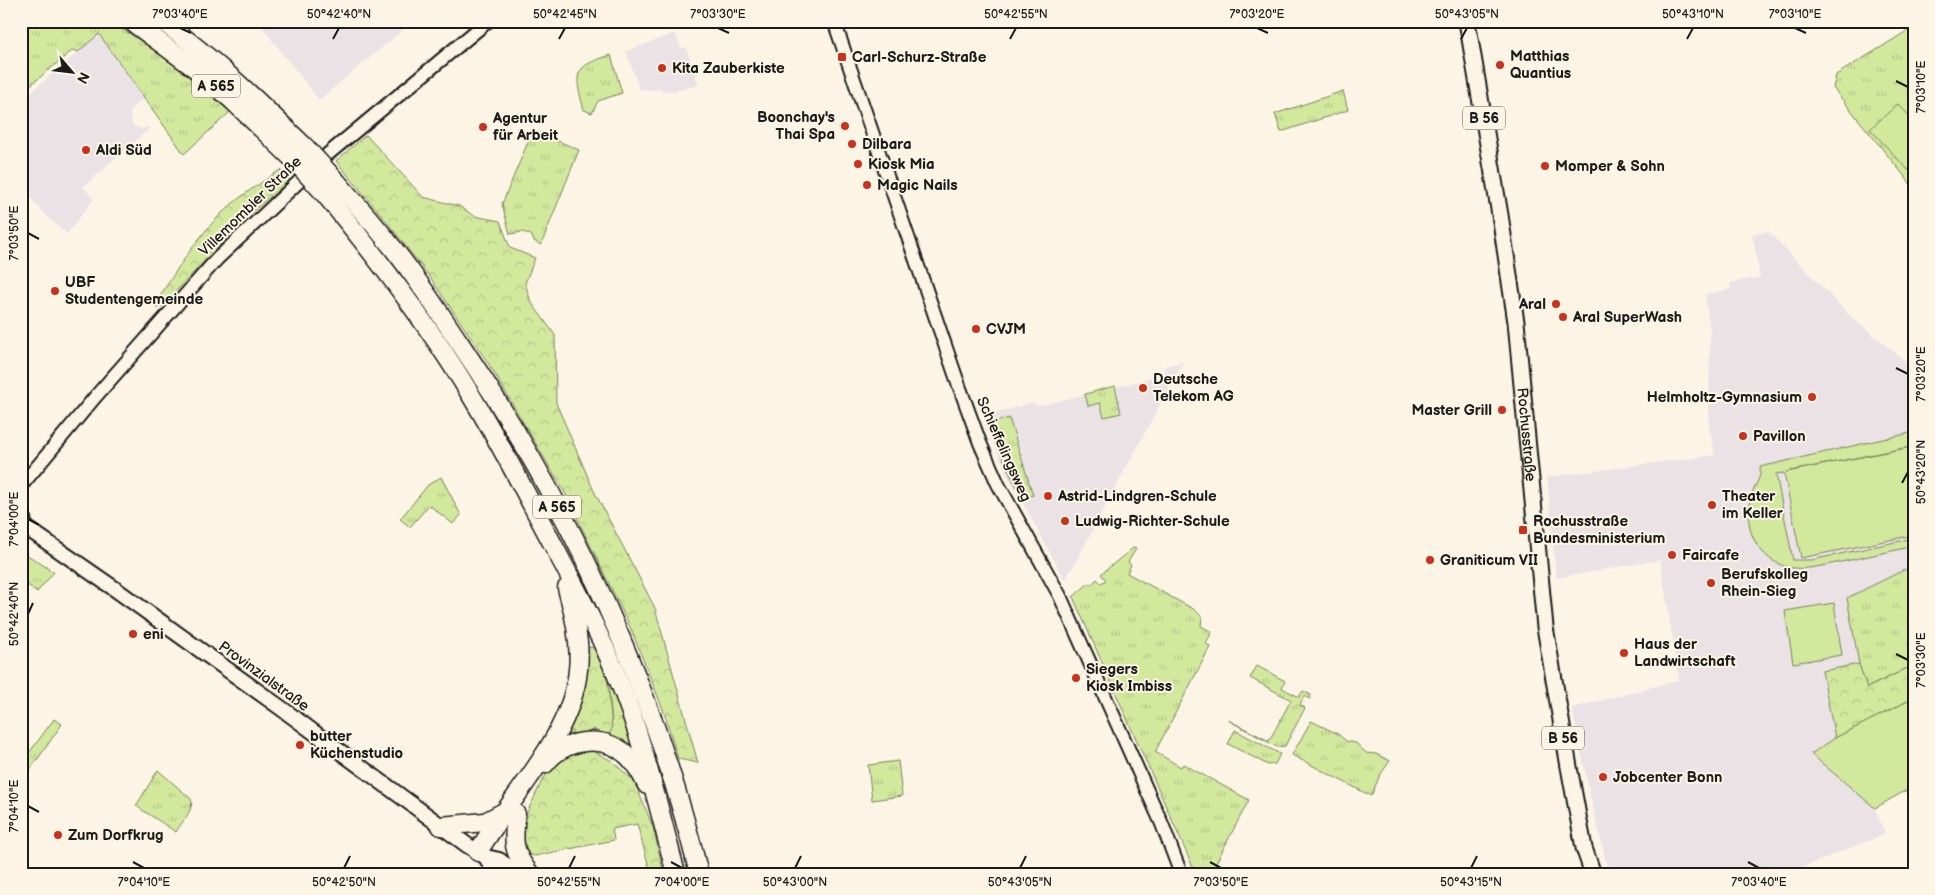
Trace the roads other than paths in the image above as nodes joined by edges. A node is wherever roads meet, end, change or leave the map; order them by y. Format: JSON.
{"nodes":[{"id":1,"x":132,"y":21,"type":"edge"},
{"id":2,"x":162,"y":21,"type":"edge"},
{"id":3,"x":488,"y":21,"type":"edge"},
{"id":4,"x":834,"y":21,"type":"edge"},
{"id":5,"x":1467,"y":21,"type":"edge"},
{"id":6,"x":300,"y":154,"type":"junction"},
{"id":7,"x":330,"y":187,"type":"junction"},
{"id":8,"x":21,"y":486,"type":"edge"},
{"id":9,"x":21,"y":495,"type":"edge"},
{"id":10,"x":24,"y":526,"type":"edge"},
{"id":11,"x":554,"y":547,"type":"junction"},
{"id":12,"x":510,"y":812,"type":"junction"},
{"id":13,"x":662,"y":820,"type":"junction"},
{"id":14,"x":441,"y":826,"type":"junction"},
{"id":15,"x":1584,"y":848,"type":"junction"},
{"id":16,"x":482,"y":855,"type":"junction"},
{"id":17,"x":498,"y":874,"type":"edge"},
{"id":18,"x":518,"y":874,"type":"edge"},
{"id":19,"x":530,"y":874,"type":"edge"},
{"id":20,"x":676,"y":874,"type":"edge"},
{"id":21,"x":699,"y":874,"type":"edge"},
{"id":22,"x":1181,"y":874,"type":"edge"},
{"id":23,"x":1586,"y":874,"type":"edge"},
{"id":24,"x":1593,"y":874,"type":"edge"}],
"edges":[{"from":1,"to":6,"type":"highway","number":"A 565"},
{"from":2,"to":6,"type":"highway","number":"A 565"},
{"from":3,"to":8,"type":"street","name":"Villemombler Straße"},
{"from":4,"to":22,"type":"street","name":"Schieffelingsweg"},
{"from":5,"to":15,"type":"main road","name":"Rochusstraße","number":"B 56"},
{"from":6,"to":7,"type":"highway","number":"A 565","bridge":true},
{"from":7,"to":11,"type":"highway","number":"A 565"},
{"from":7,"to":21,"type":"highway","number":"A 565"},
{"from":9,"to":10,"type":"street"},
{"from":10,"to":14,"type":"main road","name":"Provinzialstraße"},
{"from":11,"to":12,"type":"highway"},
{"from":11,"to":13,"type":"highway","number":"A 565"},
{"from":12,"to":13,"type":"highway"},
{"from":12,"to":14,"type":"highway"},
{"from":12,"to":16,"type":"highway"},
{"from":12,"to":19,"type":"highway"},
{"from":13,"to":20,"type":"highway","number":"A 565"},
{"from":14,"to":16,"type":"main road","name":"Provinzialstraße"},
{"from":15,"to":23,"type":"main road","name":"Rochusstraße","number":"B 56"},
{"from":15,"to":24,"type":"main road","name":"Rochusstraße","number":"B 56"},
{"from":16,"to":17,"type":"main road","name":"Provinzialstraße"},
{"from":16,"to":18,"type":"main road","name":"Provinzialstraße"}]}
